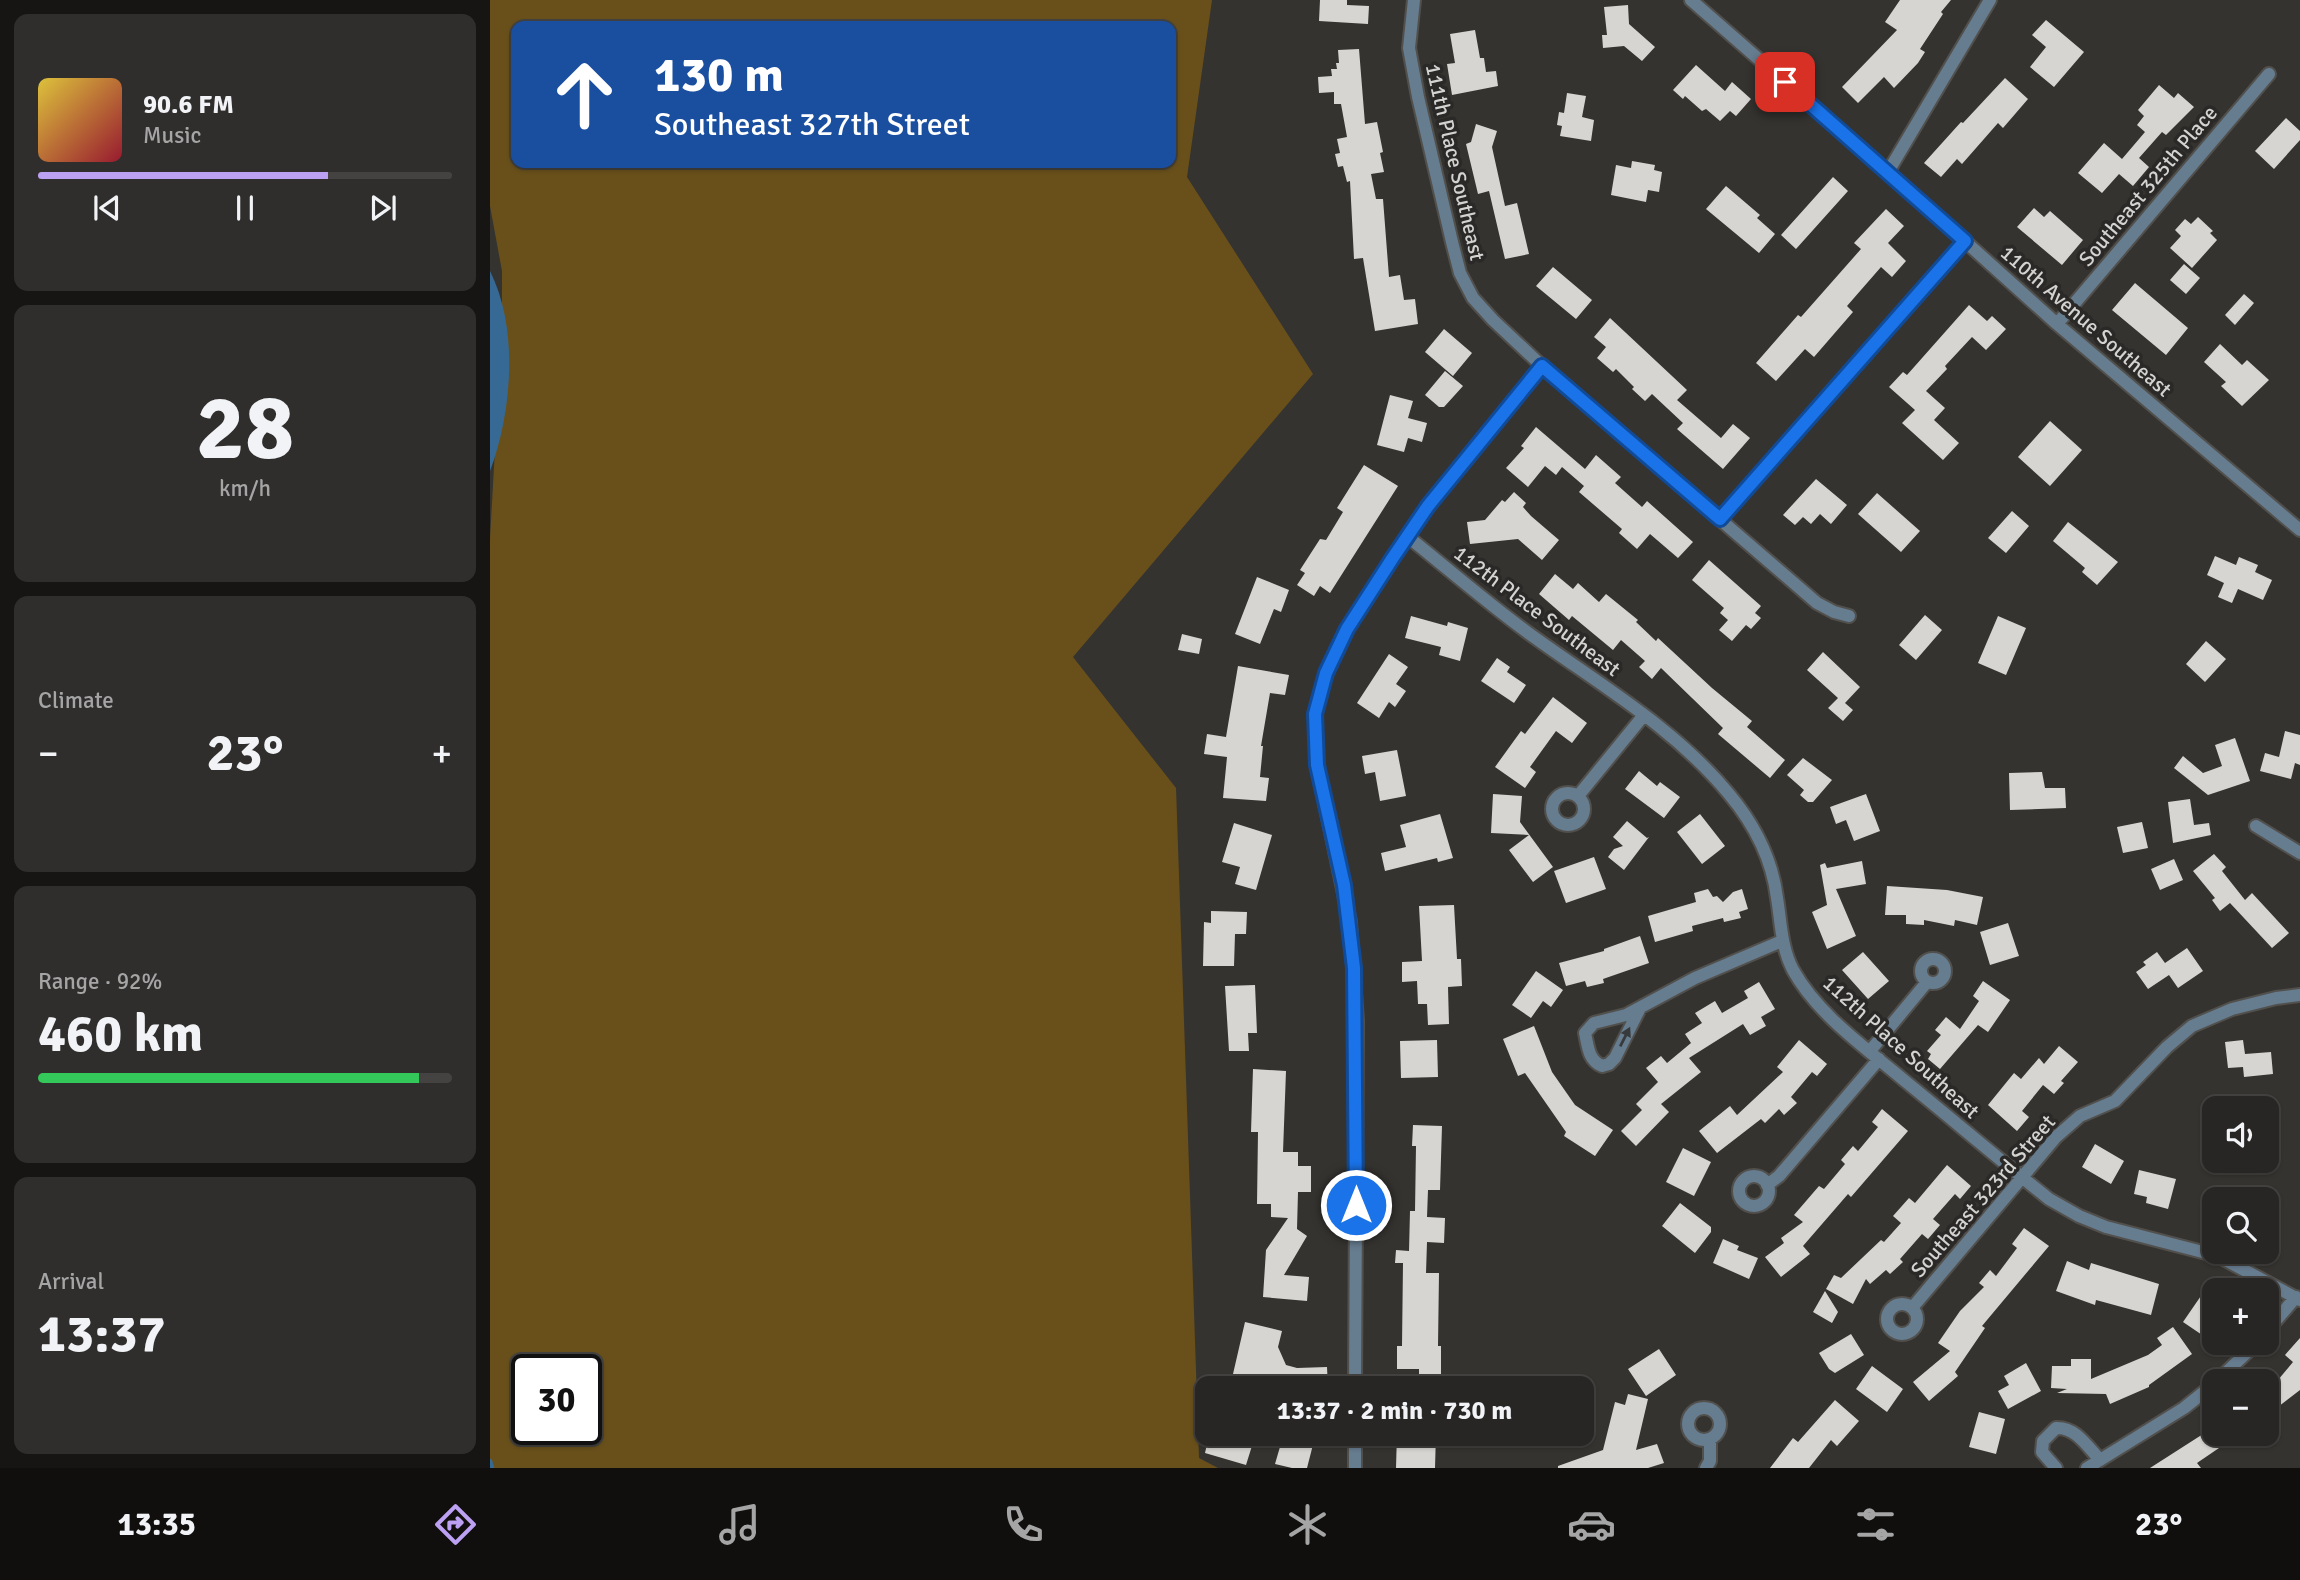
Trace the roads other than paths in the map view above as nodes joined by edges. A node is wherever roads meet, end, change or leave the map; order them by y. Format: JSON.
{"nodes":[{"id":1,"x":1414,"y":0,"type":"edge"},
{"id":2,"x":1690,"y":0,"type":"edge"},
{"id":3,"x":1990,"y":0,"type":"edge"},
{"id":4,"x":2269,"y":74,"type":"dead end"},
{"id":5,"x":1888,"y":172,"type":"junction"},
{"id":6,"x":1965,"y":241,"type":"junction"},
{"id":7,"x":2057,"y":324,"type":"junction"},
{"id":8,"x":1542,"y":366,"type":"junction"},
{"id":9,"x":1720,"y":519,"type":"junction"},
{"id":10,"x":2300,"y":530,"type":"edge"},
{"id":11,"x":1407,"y":536,"type":"junction"},
{"id":12,"x":1849,"y":616,"type":"dead end"},
{"id":13,"x":1644,"y":715,"type":"junction"},
{"id":14,"x":1578,"y":796,"type":"dead end"},
{"id":15,"x":2256,"y":826,"type":"dead end"},
{"id":16,"x":2300,"y":853,"type":"edge"},
{"id":17,"x":1782,"y":941,"type":"junction"},
{"id":18,"x":1927,"y":982,"type":"dead end"},
{"id":19,"x":2300,"y":995,"type":"edge"},
{"id":20,"x":1640,"y":1008,"type":"junction"},
{"id":21,"x":1875,"y":1055,"type":"junction"},
{"id":22,"x":2023,"y":1178,"type":"junction"},
{"id":23,"x":1767,"y":1185,"type":"dead end"},
{"id":24,"x":2298,"y":1298,"type":"edge"},
{"id":25,"x":1912,"y":1308,"type":"dead end"},
{"id":26,"x":2279,"y":1318,"type":"edge"},
{"id":27,"x":2244,"y":1355,"type":"edge"},
{"id":28,"x":2230,"y":1369,"type":"edge"},
{"id":29,"x":1355,"y":1376,"type":"edge"},
{"id":30,"x":2202,"y":1393,"type":"edge"},
{"id":31,"x":1710,"y":1440,"type":"dead end"},
{"id":32,"x":1355,"y":1446,"type":"edge"},
{"id":33,"x":2100,"y":1460,"type":"junction"},
{"id":34,"x":1355,"y":1468,"type":"edge"},
{"id":35,"x":1706,"y":1468,"type":"edge"},
{"id":36,"x":2056,"y":1468,"type":"edge"},
{"id":37,"x":2087,"y":1468,"type":"edge"}],
"edges":[{"from":1,"to":8,"type":"street","name":"111th Place Southeast"},
{"from":2,"to":5,"type":"street","name":"110th Avenue Southeast"},
{"from":3,"to":5,"type":"street"},
{"from":4,"to":7,"type":"street","name":"Southeast 325th Place"},
{"from":5,"to":6,"type":"street","name":"110th Avenue Southeast"},
{"from":6,"to":7,"type":"street","name":"110th Avenue Southeast"},
{"from":6,"to":9,"type":"street"},
{"from":7,"to":10,"type":"street","name":"110th Avenue Southeast"},
{"from":8,"to":9,"type":"street","name":"111th Place Southeast"},
{"from":8,"to":11,"type":"street"},
{"from":9,"to":12,"type":"street","name":"111th Place Southeast"},
{"from":11,"to":13,"type":"street","name":"112th Place Southeast"},
{"from":11,"to":29,"type":"street"},
{"from":13,"to":14,"type":"street"},
{"from":13,"to":17,"type":"street","name":"112th Place Southeast"},
{"from":15,"to":16,"type":"street"},
{"from":17,"to":20,"type":"street"},
{"from":17,"to":21,"type":"street","name":"112th Place Southeast"},
{"from":18,"to":21,"type":"street"},
{"from":19,"to":22,"type":"street","name":"Southeast 323rd Street"},
{"from":20,"to":20,"type":"street","one_way":true},
{"from":21,"to":22,"type":"street","name":"112th Place Southeast"},
{"from":21,"to":23,"type":"street"},
{"from":22,"to":24,"type":"street","name":"112th Place Southeast"},
{"from":22,"to":25,"type":"street","name":"Southeast 323rd Street"},
{"from":24,"to":26,"type":"street"},
{"from":27,"to":28,"type":"street"},
{"from":30,"to":33,"type":"street"},
{"from":31,"to":35,"type":"street"},
{"from":32,"to":34,"type":"street"},
{"from":33,"to":36,"type":"street"},
{"from":33,"to":37,"type":"street"}]}
